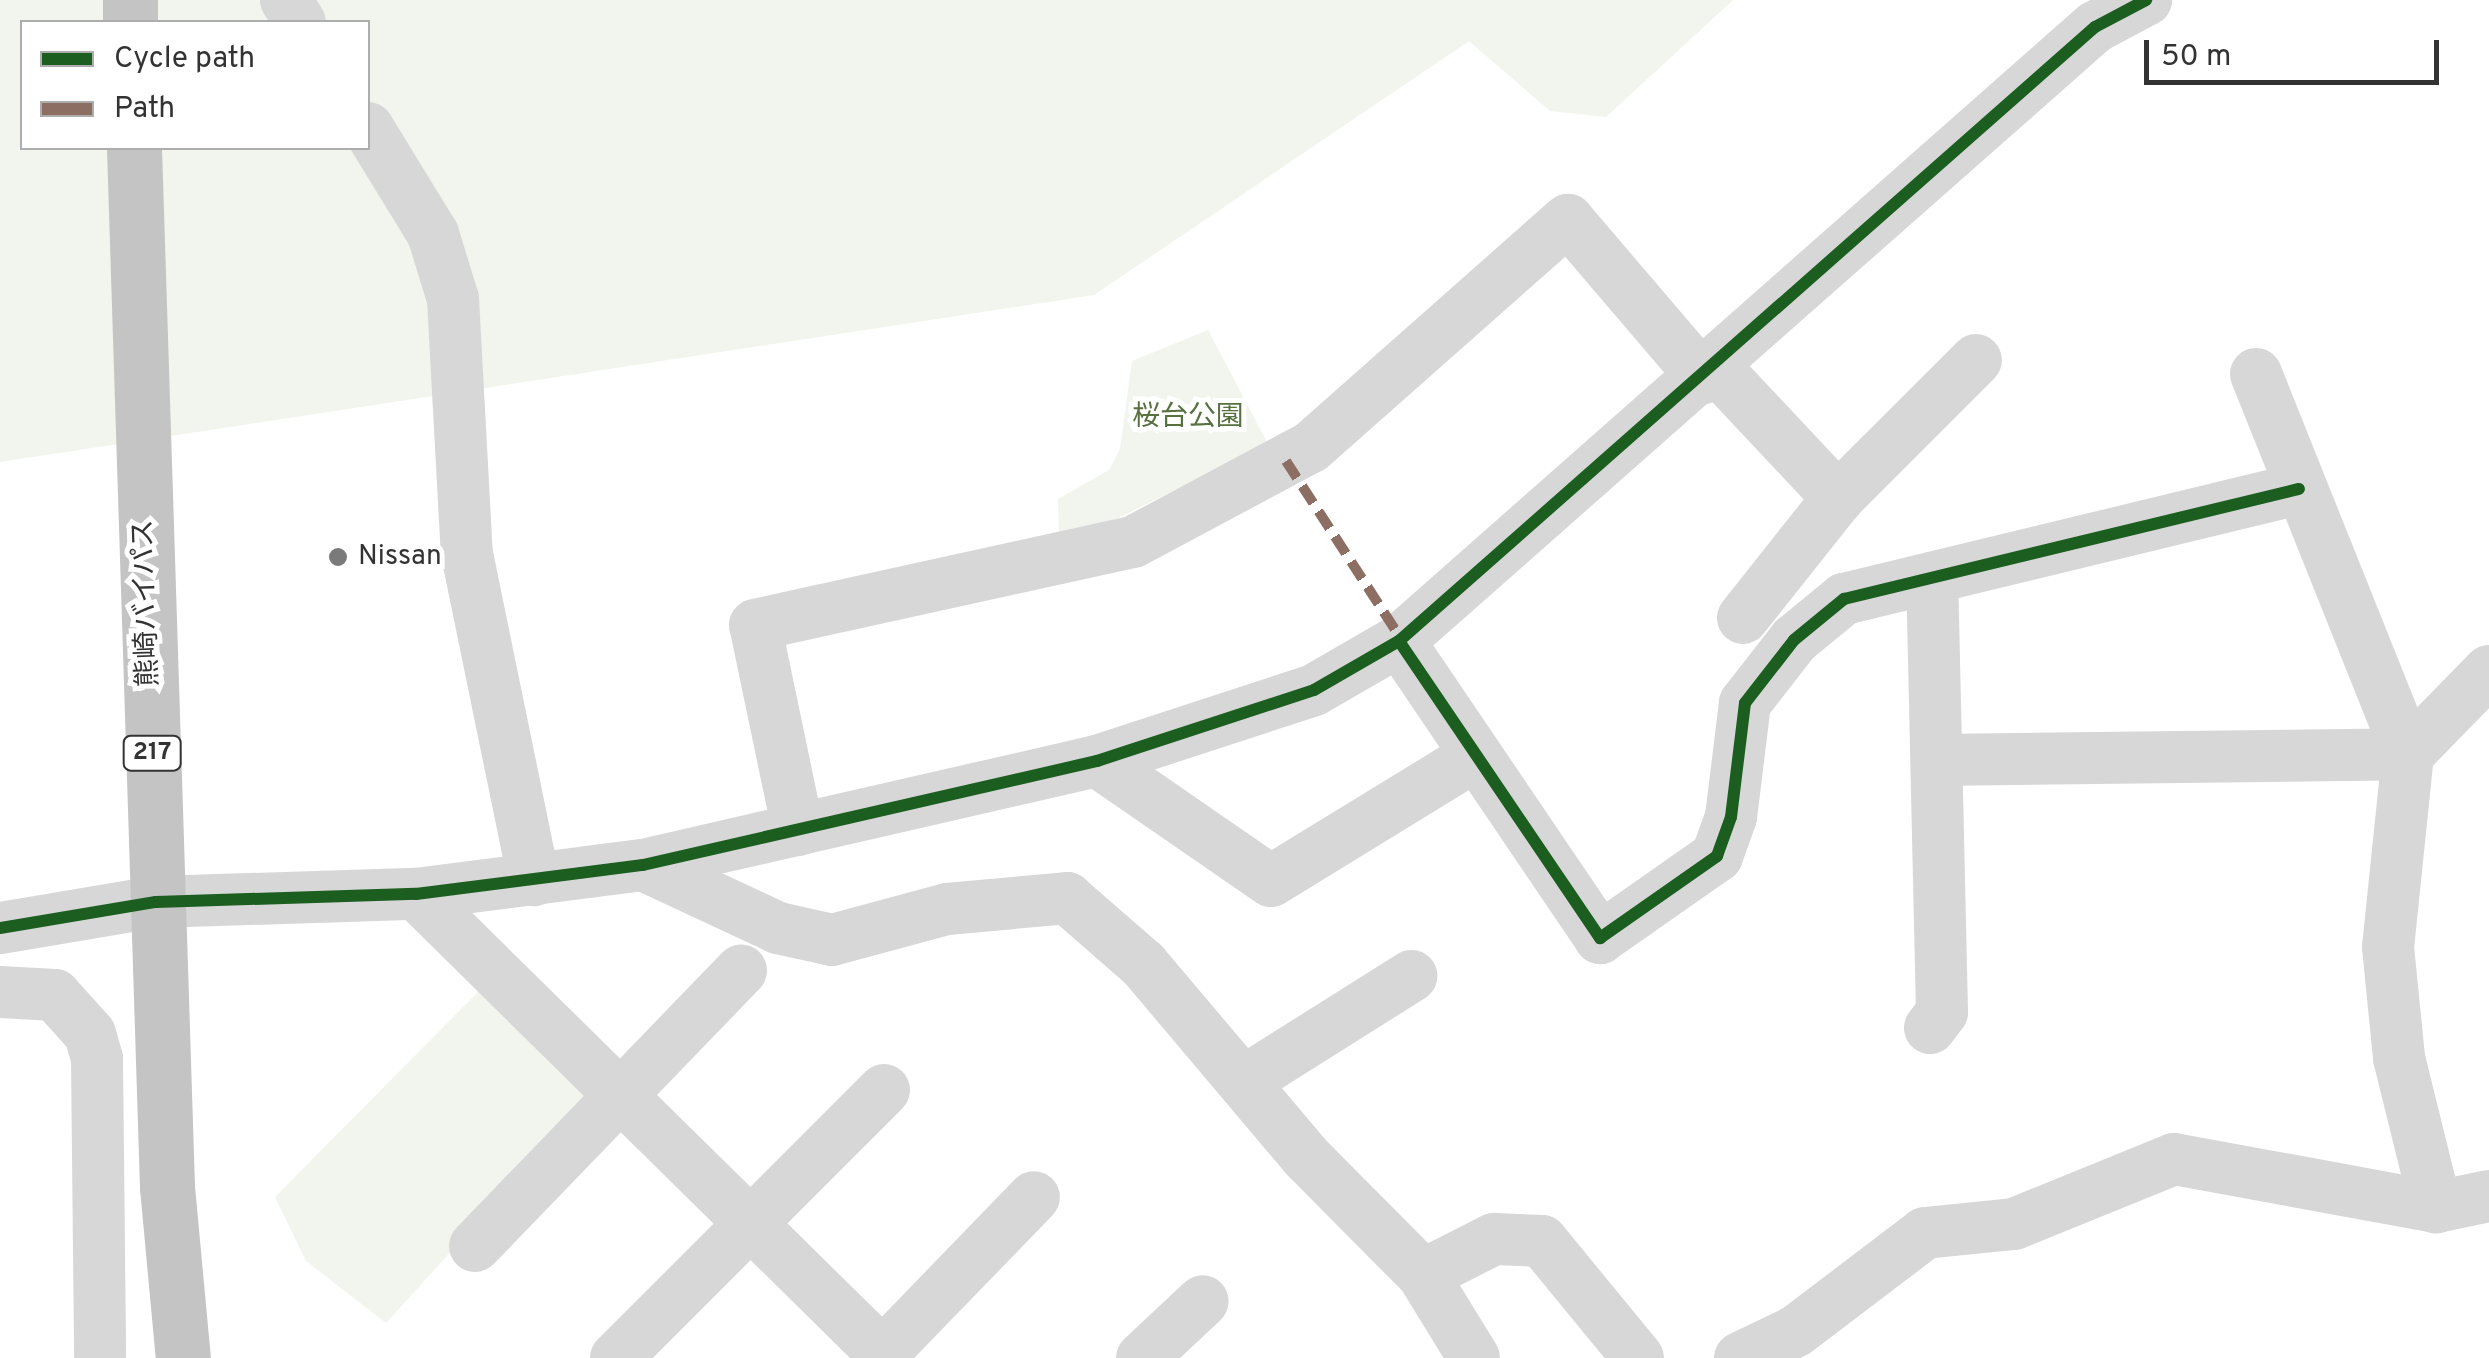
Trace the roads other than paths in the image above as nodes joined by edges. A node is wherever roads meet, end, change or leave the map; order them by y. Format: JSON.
{"nodes":[{"id":1,"x":2146,"y":0,"type":"edge"},
{"id":2,"x":370,"y":131,"type":"edge"},
{"id":3,"x":134,"y":150,"type":"edge"},
{"id":4,"x":1976,"y":360,"type":"dead end"},
{"id":5,"x":1709,"y":372,"type":"junction"},
{"id":6,"x":2256,"y":374,"type":"dead end"},
{"id":7,"x":2298,"y":489,"type":"junction"},
{"id":8,"x":1838,"y":498,"type":"junction"},
{"id":9,"x":1932,"y":578,"type":"junction"},
{"id":10,"x":1743,"y":618,"type":"dead end"},
{"id":11,"x":1399,"y":640,"type":"junction"},
{"id":12,"x":2489,"y":671,"type":"edge"},
{"id":13,"x":2408,"y":754,"type":"junction"},
{"id":14,"x":1472,"y":758,"type":"junction"},
{"id":15,"x":1937,"y":760,"type":"junction"},
{"id":16,"x":1097,"y":761,"type":"junction"},
{"id":17,"x":798,"y":830,"type":"junction"},
{"id":18,"x":644,"y":865,"type":"junction"},
{"id":19,"x":534,"y":880,"type":"junction"},
{"id":20,"x":416,"y":894,"type":"junction"},
{"id":21,"x":156,"y":902,"type":"junction"},
{"id":22,"x":0,"y":928,"type":"edge"},
{"id":23,"x":742,"y":971,"type":"dead end"},
{"id":24,"x":1411,"y":976,"type":"dead end"},
{"id":25,"x":0,"y":992,"type":"edge"},
{"id":26,"x":1930,"y":1028,"type":"dead end"},
{"id":27,"x":1243,"y":1082,"type":"junction"},
{"id":28,"x":884,"y":1090,"type":"dead end"},
{"id":29,"x":620,"y":1095,"type":"junction"},
{"id":30,"x":2489,"y":1196,"type":"edge"},
{"id":31,"x":1034,"y":1197,"type":"dead end"},
{"id":32,"x":2436,"y":1207,"type":"junction"},
{"id":33,"x":751,"y":1224,"type":"junction"},
{"id":34,"x":475,"y":1246,"type":"dead end"},
{"id":35,"x":1422,"y":1275,"type":"junction"},
{"id":36,"x":1203,"y":1301,"type":"dead end"},
{"id":37,"x":882,"y":1356,"type":"edge"},
{"id":38,"x":100,"y":1358,"type":"edge"},
{"id":39,"x":182,"y":1358,"type":"edge"},
{"id":40,"x":616,"y":1358,"type":"edge"},
{"id":41,"x":1142,"y":1358,"type":"edge"},
{"id":42,"x":1474,"y":1358,"type":"edge"},
{"id":43,"x":1638,"y":1358,"type":"edge"},
{"id":44,"x":1740,"y":1358,"type":"edge"}],
"edges":[{"from":1,"to":5,"type":"street"},
{"from":2,"to":19,"type":"street"},
{"from":3,"to":21,"type":"highway","name":"熊崎バイパス","number":"217"},
{"from":4,"to":8,"type":"street"},
{"from":5,"to":8,"type":"street"},
{"from":5,"to":11,"type":"street"},
{"from":5,"to":17,"type":"street"},
{"from":6,"to":7,"type":"street"},
{"from":7,"to":9,"type":"street"},
{"from":7,"to":13,"type":"street"},
{"from":8,"to":10,"type":"street"},
{"from":9,"to":14,"type":"street"},
{"from":9,"to":15,"type":"street"},
{"from":11,"to":14,"type":"street"},
{"from":11,"to":16,"type":"street"},
{"from":12,"to":13,"type":"street"},
{"from":13,"to":15,"type":"street"},
{"from":13,"to":32,"type":"street"},
{"from":14,"to":16,"type":"street"},
{"from":15,"to":26,"type":"street"},
{"from":16,"to":17,"type":"street"},
{"from":17,"to":18,"type":"street"},
{"from":18,"to":19,"type":"street"},
{"from":18,"to":27,"type":"street"},
{"from":19,"to":20,"type":"street"},
{"from":20,"to":21,"type":"street"},
{"from":20,"to":29,"type":"street"},
{"from":21,"to":22,"type":"street"},
{"from":21,"to":39,"type":"highway","name":"熊崎バイパス","number":"217"},
{"from":23,"to":29,"type":"street"},
{"from":24,"to":27,"type":"street"},
{"from":25,"to":38,"type":"street"},
{"from":27,"to":35,"type":"street"},
{"from":28,"to":33,"type":"street"},
{"from":29,"to":33,"type":"street"},
{"from":29,"to":34,"type":"street"},
{"from":30,"to":32,"type":"street"},
{"from":31,"to":37,"type":"street"},
{"from":32,"to":44,"type":"street"},
{"from":33,"to":37,"type":"street"},
{"from":33,"to":40,"type":"street"},
{"from":35,"to":42,"type":"street"},
{"from":35,"to":43,"type":"street"},
{"from":36,"to":41,"type":"street"}]}
